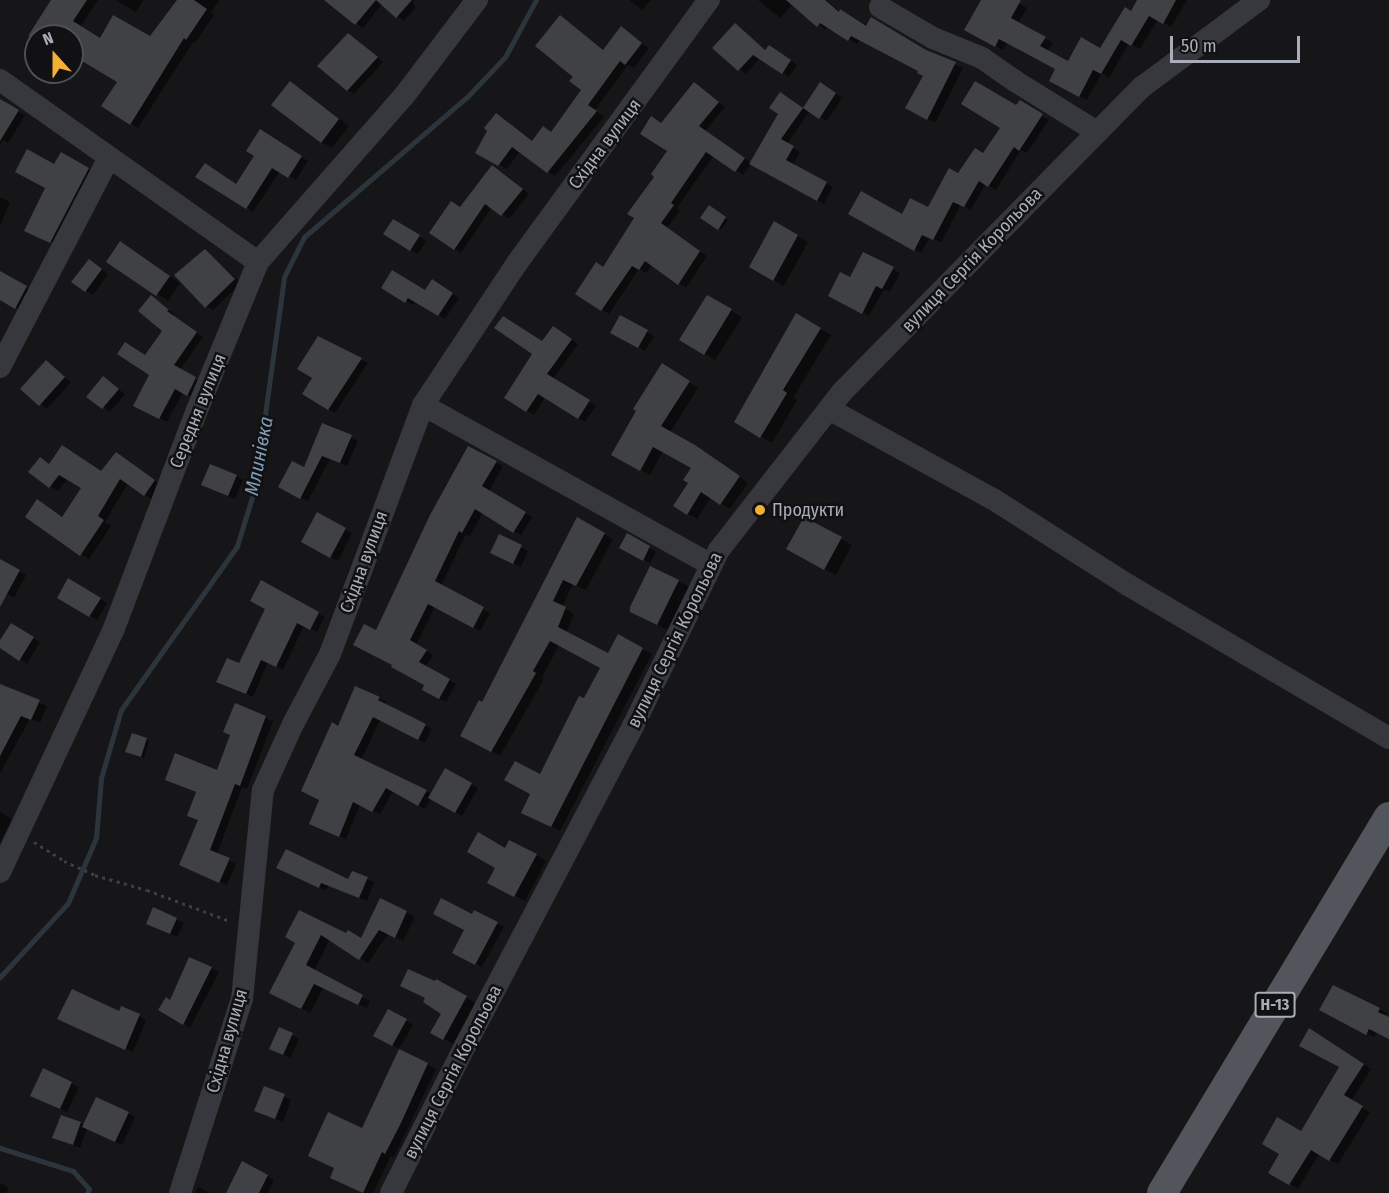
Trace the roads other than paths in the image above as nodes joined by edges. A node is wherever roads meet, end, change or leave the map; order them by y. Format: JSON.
{"nodes":[{"id":1,"x":477,"y":0,"type":"edge"},
{"id":2,"x":708,"y":0,"type":"edge"},
{"id":3,"x":1259,"y":0,"type":"edge"},
{"id":4,"x":880,"y":7,"type":"dead end"},
{"id":5,"x":0,"y":80,"type":"edge"},
{"id":6,"x":1097,"y":132,"type":"junction"},
{"id":7,"x":110,"y":158,"type":"junction"},
{"id":8,"x":258,"y":262,"type":"junction"},
{"id":9,"x":0,"y":367,"type":"edge"},
{"id":10,"x":423,"y":405,"type":"junction"},
{"id":11,"x":829,"y":409,"type":"junction"},
{"id":12,"x":710,"y":564,"type":"junction"},
{"id":13,"x":1389,"y":738,"type":"edge"},
{"id":14,"x":1389,"y":817,"type":"edge"},
{"id":15,"x":0,"y":872,"type":"edge"},
{"id":16,"x":180,"y":1193,"type":"edge"},
{"id":17,"x":391,"y":1193,"type":"edge"},
{"id":18,"x":1162,"y":1193,"type":"edge"}],
"edges":[{"from":1,"to":8,"type":"street","name":"Середня вулиця"},
{"from":2,"to":10,"type":"street","name":"Східна вулиця"},
{"from":3,"to":6,"type":"street","name":"вулиця Сергія Корольова"},
{"from":4,"to":6,"type":"street"},
{"from":5,"to":7,"type":"street"},
{"from":6,"to":11,"type":"street","name":"вулиця Сергія Корольова"},
{"from":7,"to":8,"type":"street"},
{"from":7,"to":9,"type":"street"},
{"from":8,"to":15,"type":"street","name":"Середня вулиця"},
{"from":10,"to":12,"type":"street"},
{"from":10,"to":16,"type":"street","name":"Східна вулиця"},
{"from":11,"to":12,"type":"street","name":"вулиця Сергія Корольова"},
{"from":11,"to":13,"type":"street"},
{"from":12,"to":17,"type":"street","name":"вулиця Сергія Корольова"},
{"from":14,"to":18,"type":"main road","number":"Н-13"}]}
